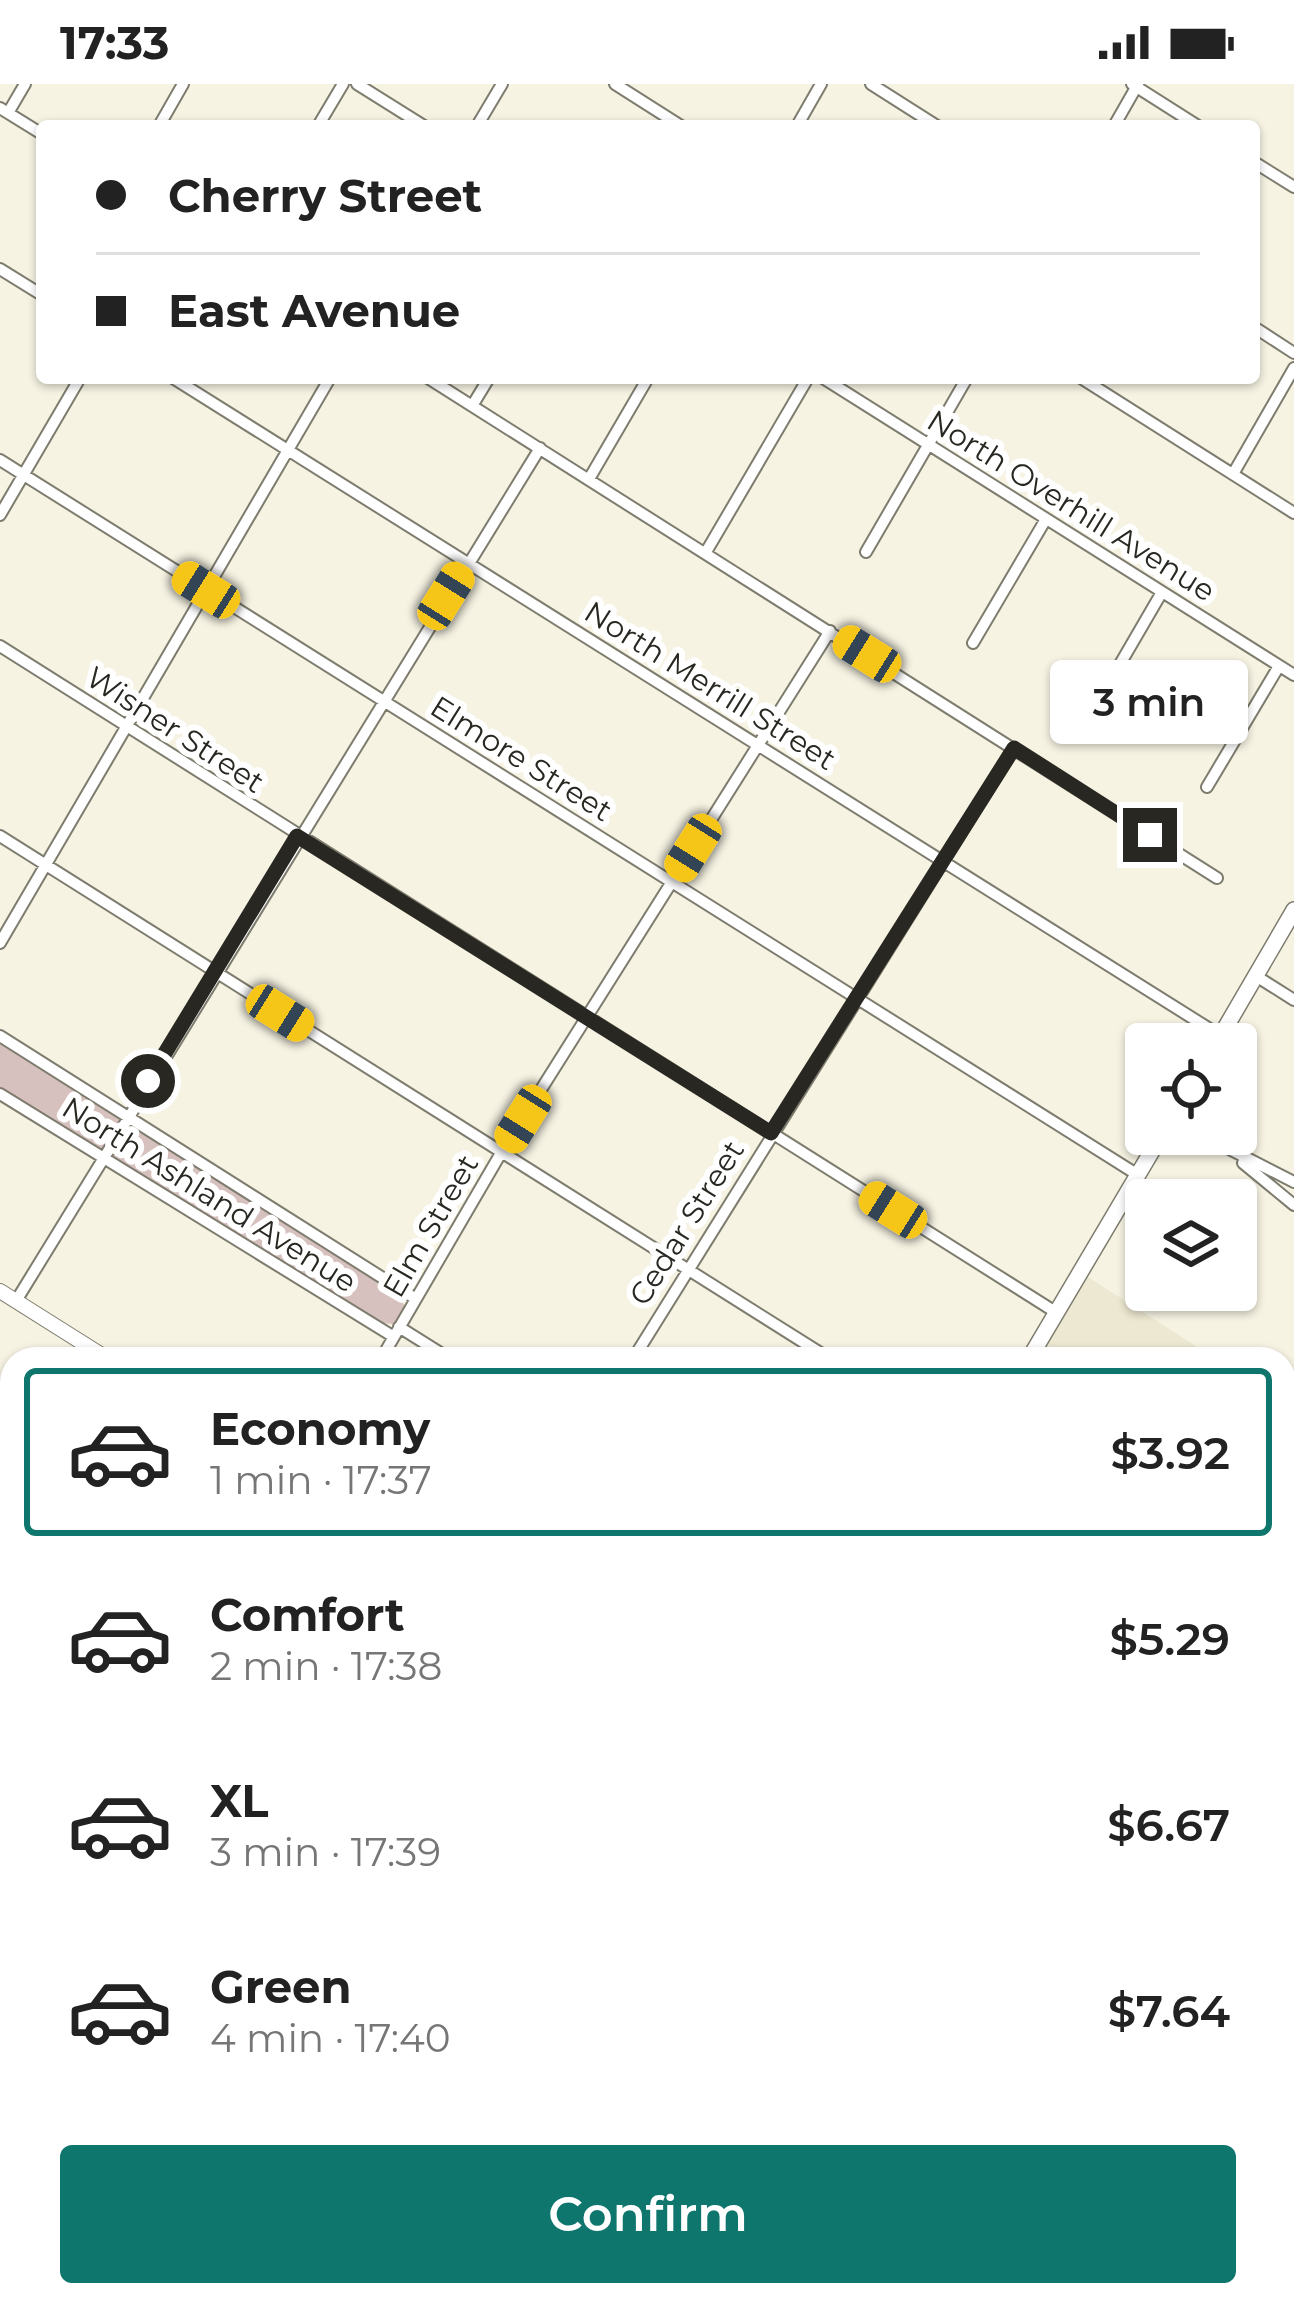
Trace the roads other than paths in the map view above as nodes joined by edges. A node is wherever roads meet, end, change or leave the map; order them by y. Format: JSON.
{"nodes":[{"id":1,"x":25,"y":84,"type":"edge"},
{"id":2,"x":183,"y":84,"type":"edge"},
{"id":3,"x":343,"y":84,"type":"edge"},
{"id":4,"x":357,"y":84,"type":"edge"},
{"id":5,"x":502,"y":84,"type":"edge"},
{"id":6,"x":615,"y":84,"type":"edge"},
{"id":7,"x":821,"y":84,"type":"edge"},
{"id":8,"x":871,"y":84,"type":"edge"},
{"id":9,"x":1135,"y":85,"type":"edge"},
{"id":10,"x":4,"y":110,"type":"edge"},
{"id":11,"x":162,"y":120,"type":"edge"},
{"id":12,"x":322,"y":120,"type":"edge"},
{"id":13,"x":414,"y":120,"type":"edge"},
{"id":14,"x":481,"y":120,"type":"edge"},
{"id":15,"x":672,"y":120,"type":"edge"},
{"id":16,"x":800,"y":120,"type":"edge"},
{"id":17,"x":928,"y":120,"type":"edge"},
{"id":18,"x":1117,"y":120,"type":"edge"},
{"id":19,"x":1189,"y":120,"type":"edge"},
{"id":20,"x":36,"y":130,"type":"edge"},
{"id":21,"x":1260,"y":166,"type":"edge"},
{"id":22,"x":1294,"y":187,"type":"edge"},
{"id":23,"x":0,"y":269,"type":"edge"},
{"id":24,"x":36,"y":292,"type":"edge"},
{"id":25,"x":1260,"y":331,"type":"edge"},
{"id":26,"x":1294,"y":352,"type":"edge"},
{"id":27,"x":1294,"y":368,"type":"edge"},
{"id":28,"x":76,"y":384,"type":"edge"},
{"id":29,"x":181,"y":384,"type":"edge"},
{"id":30,"x":326,"y":384,"type":"edge"},
{"id":31,"x":437,"y":384,"type":"edge"},
{"id":32,"x":485,"y":384,"type":"edge"},
{"id":33,"x":644,"y":384,"type":"edge"},
{"id":34,"x":804,"y":384,"type":"edge"},
{"id":35,"x":833,"y":384,"type":"edge"},
{"id":36,"x":963,"y":384,"type":"edge"},
{"id":37,"x":1090,"y":384,"type":"edge"},
{"id":38,"x":472,"y":406,"type":"junction"},
{"id":39,"x":928,"y":444,"type":"junction"},
{"id":40,"x":540,"y":448,"type":"junction"},
{"id":41,"x":287,"y":451,"type":"junction"},
{"id":42,"x":0,"y":460,"type":"edge"},
{"id":43,"x":1233,"y":474,"type":"junction"},
{"id":44,"x":23,"y":475,"type":"junction"},
{"id":45,"x":589,"y":479,"type":"junction"},
{"id":46,"x":1294,"y":513,"type":"edge"},
{"id":47,"x":0,"y":515,"type":"edge"},
{"id":48,"x":1046,"y":519,"type":"junction"},
{"id":49,"x":706,"y":552,"type":"junction"},
{"id":50,"x":866,"y":552,"type":"dead end"},
{"id":51,"x":467,"y":562,"type":"junction"},
{"id":52,"x":206,"y":590,"type":"junction"},
{"id":53,"x":1162,"y":592,"type":"junction"},
{"id":54,"x":830,"y":631,"type":"junction"},
{"id":55,"x":973,"y":643,"type":"dead end"},
{"id":56,"x":0,"y":646,"type":"edge"},
{"id":57,"x":1279,"y":666,"type":"junction"},
{"id":58,"x":1294,"y":676,"type":"edge"},
{"id":59,"x":381,"y":699,"type":"junction"},
{"id":60,"x":1090,"y":714,"type":"dead end"},
{"id":61,"x":126,"y":727,"type":"junction"},
{"id":62,"x":758,"y":745,"type":"junction"},
{"id":63,"x":1014,"y":748,"type":"junction"},
{"id":64,"x":1207,"y":788,"type":"dead end"},
{"id":65,"x":0,"y":836,"type":"edge"},
{"id":66,"x":297,"y":836,"type":"junction"},
{"id":67,"x":942,"y":861,"type":"junction"},
{"id":68,"x":46,"y":865,"type":"junction"},
{"id":69,"x":1217,"y":878,"type":"dead end"},
{"id":70,"x":672,"y":882,"type":"junction"},
{"id":71,"x":1294,"y":910,"type":"edge"},
{"id":72,"x":0,"y":943,"type":"edge"},
{"id":73,"x":214,"y":971,"type":"junction"},
{"id":74,"x":1256,"y":976,"type":"junction"},
{"id":75,"x":856,"y":998,"type":"junction"},
{"id":76,"x":1294,"y":1000,"type":"edge"},
{"id":77,"x":586,"y":1018,"type":"junction"},
{"id":78,"x":1192,"y":1023,"type":"edge"},
{"id":79,"x":1228,"y":1023,"type":"edge"},
{"id":80,"x":0,"y":1036,"type":"edge"},
{"id":81,"x":0,"y":1094,"type":"edge"},
{"id":82,"x":127,"y":1116,"type":"junction"},
{"id":83,"x":771,"y":1133,"type":"junction"},
{"id":84,"x":501,"y":1154,"type":"junction"},
{"id":85,"x":1150,"y":1155,"type":"edge"},
{"id":86,"x":1233,"y":1155,"type":"edge"},
{"id":87,"x":102,"y":1157,"type":"junction"},
{"id":88,"x":1236,"y":1157,"type":"junction"},
{"id":89,"x":1138,"y":1175,"type":"junction"},
{"id":90,"x":1294,"y":1182,"type":"edge"},
{"id":91,"x":1294,"y":1205,"type":"edge"},
{"id":92,"x":685,"y":1268,"type":"junction"},
{"id":93,"x":0,"y":1292,"type":"edge"},
{"id":94,"x":416,"y":1299,"type":"junction"},
{"id":95,"x":16,"y":1301,"type":"junction"},
{"id":96,"x":1057,"y":1313,"type":"junction"},
{"id":97,"x":396,"y":1332,"type":"junction"},
{"id":98,"x":89,"y":1347,"type":"edge"},
{"id":99,"x":388,"y":1347,"type":"edge"},
{"id":100,"x":426,"y":1347,"type":"edge"},
{"id":101,"x":640,"y":1347,"type":"edge"},
{"id":102,"x":811,"y":1347,"type":"edge"},
{"id":103,"x":1036,"y":1347,"type":"edge"}],
"edges":[{"from":1,"to":10,"type":"street"},
{"from":2,"to":11,"type":"street"},
{"from":3,"to":12,"type":"street"},
{"from":4,"to":13,"type":"street"},
{"from":5,"to":14,"type":"street"},
{"from":6,"to":15,"type":"street"},
{"from":7,"to":16,"type":"street"},
{"from":8,"to":17,"type":"street"},
{"from":9,"to":18,"type":"street"},
{"from":9,"to":19,"type":"street"},
{"from":10,"to":20,"type":"street"},
{"from":21,"to":22,"type":"street"},
{"from":23,"to":24,"type":"street"},
{"from":25,"to":26,"type":"street"},
{"from":27,"to":43,"type":"street"},
{"from":28,"to":44,"type":"street"},
{"from":29,"to":41,"type":"street","name":"North Merrill Street"},
{"from":30,"to":41,"type":"street"},
{"from":31,"to":38,"type":"street"},
{"from":32,"to":38,"type":"street"},
{"from":33,"to":45,"type":"street"},
{"from":34,"to":49,"type":"street"},
{"from":35,"to":39,"type":"street","name":"North Overhill Avenue"},
{"from":36,"to":39,"type":"street"},
{"from":37,"to":43,"type":"street"},
{"from":38,"to":40,"type":"street"},
{"from":39,"to":48,"type":"street","name":"North Overhill Avenue"},
{"from":39,"to":50,"type":"street"},
{"from":40,"to":45,"type":"street"},
{"from":40,"to":51,"type":"street"},
{"from":41,"to":51,"type":"street","name":"North Merrill Street"},
{"from":41,"to":52,"type":"street"},
{"from":42,"to":44,"type":"street","name":"Elmore Street"},
{"from":43,"to":46,"type":"street"},
{"from":44,"to":47,"type":"street"},
{"from":44,"to":52,"type":"street","name":"Elmore Street"},
{"from":45,"to":49,"type":"street"},
{"from":48,"to":53,"type":"street","name":"North Overhill Avenue"},
{"from":48,"to":55,"type":"street"},
{"from":49,"to":54,"type":"street"},
{"from":51,"to":59,"type":"street"},
{"from":51,"to":62,"type":"street","name":"North Merrill Street"},
{"from":52,"to":59,"type":"street","name":"Elmore Street"},
{"from":52,"to":61,"type":"street"},
{"from":53,"to":57,"type":"street","name":"North Overhill Avenue"},
{"from":53,"to":60,"type":"street"},
{"from":54,"to":62,"type":"street","name":"Elm Street"},
{"from":54,"to":63,"type":"street"},
{"from":56,"to":61,"type":"street","name":"Wisner Street"},
{"from":57,"to":58,"type":"street","name":"North Overhill Avenue"},
{"from":57,"to":64,"type":"street"},
{"from":59,"to":66,"type":"street"},
{"from":59,"to":70,"type":"street","name":"Elmore Street"},
{"from":61,"to":66,"type":"street","name":"Wisner Street"},
{"from":61,"to":68,"type":"street"},
{"from":62,"to":67,"type":"street","name":"North Merrill Street"},
{"from":62,"to":70,"type":"street","name":"Elm Street"},
{"from":63,"to":67,"type":"street","name":"Cedar Street"},
{"from":63,"to":69,"type":"street"},
{"from":65,"to":68,"type":"street"},
{"from":66,"to":73,"type":"street"},
{"from":66,"to":77,"type":"street","name":"Wisner Street"},
{"from":67,"to":75,"type":"street","name":"Cedar Street"},
{"from":67,"to":78,"type":"street","name":"North Merrill Street"},
{"from":68,"to":72,"type":"street"},
{"from":68,"to":73,"type":"street"},
{"from":70,"to":75,"type":"street","name":"Elmore Street"},
{"from":70,"to":77,"type":"street","name":"Elm Street"},
{"from":71,"to":74,"type":"main road"},
{"from":73,"to":82,"type":"street"},
{"from":73,"to":84,"type":"street"},
{"from":74,"to":76,"type":"street"},
{"from":74,"to":79,"type":"main road"},
{"from":75,"to":83,"type":"street","name":"Cedar Street"},
{"from":75,"to":89,"type":"street","name":"Elmore Street"},
{"from":77,"to":83,"type":"street","name":"Wisner Street"},
{"from":77,"to":84,"type":"street","name":"Elm Street"},
{"from":80,"to":82,"type":"street","name":"North Ashland Avenue"},
{"from":81,"to":87,"type":"street","name":"North Ashland Avenue"},
{"from":82,"to":87,"type":"street"},
{"from":82,"to":94,"type":"street","name":"North Ashland Avenue"},
{"from":83,"to":92,"type":"street","name":"Cedar Street"},
{"from":83,"to":96,"type":"street","name":"Wisner Street"},
{"from":84,"to":92,"type":"street"},
{"from":84,"to":94,"type":"street","name":"Elm Street"},
{"from":85,"to":89,"type":"main road"},
{"from":86,"to":88,"type":"street"},
{"from":87,"to":95,"type":"street"},
{"from":87,"to":97,"type":"street","name":"North Ashland Avenue"},
{"from":88,"to":90,"type":"street"},
{"from":88,"to":91,"type":"street"},
{"from":89,"to":96,"type":"main road"},
{"from":92,"to":101,"type":"street","name":"Cedar Street"},
{"from":92,"to":102,"type":"street"},
{"from":93,"to":95,"type":"street"},
{"from":94,"to":97,"type":"street","name":"Elm Street"},
{"from":95,"to":98,"type":"street"},
{"from":96,"to":103,"type":"main road"},
{"from":97,"to":99,"type":"street","name":"Elm Street"},
{"from":97,"to":100,"type":"street","name":"North Ashland Avenue"}]}
